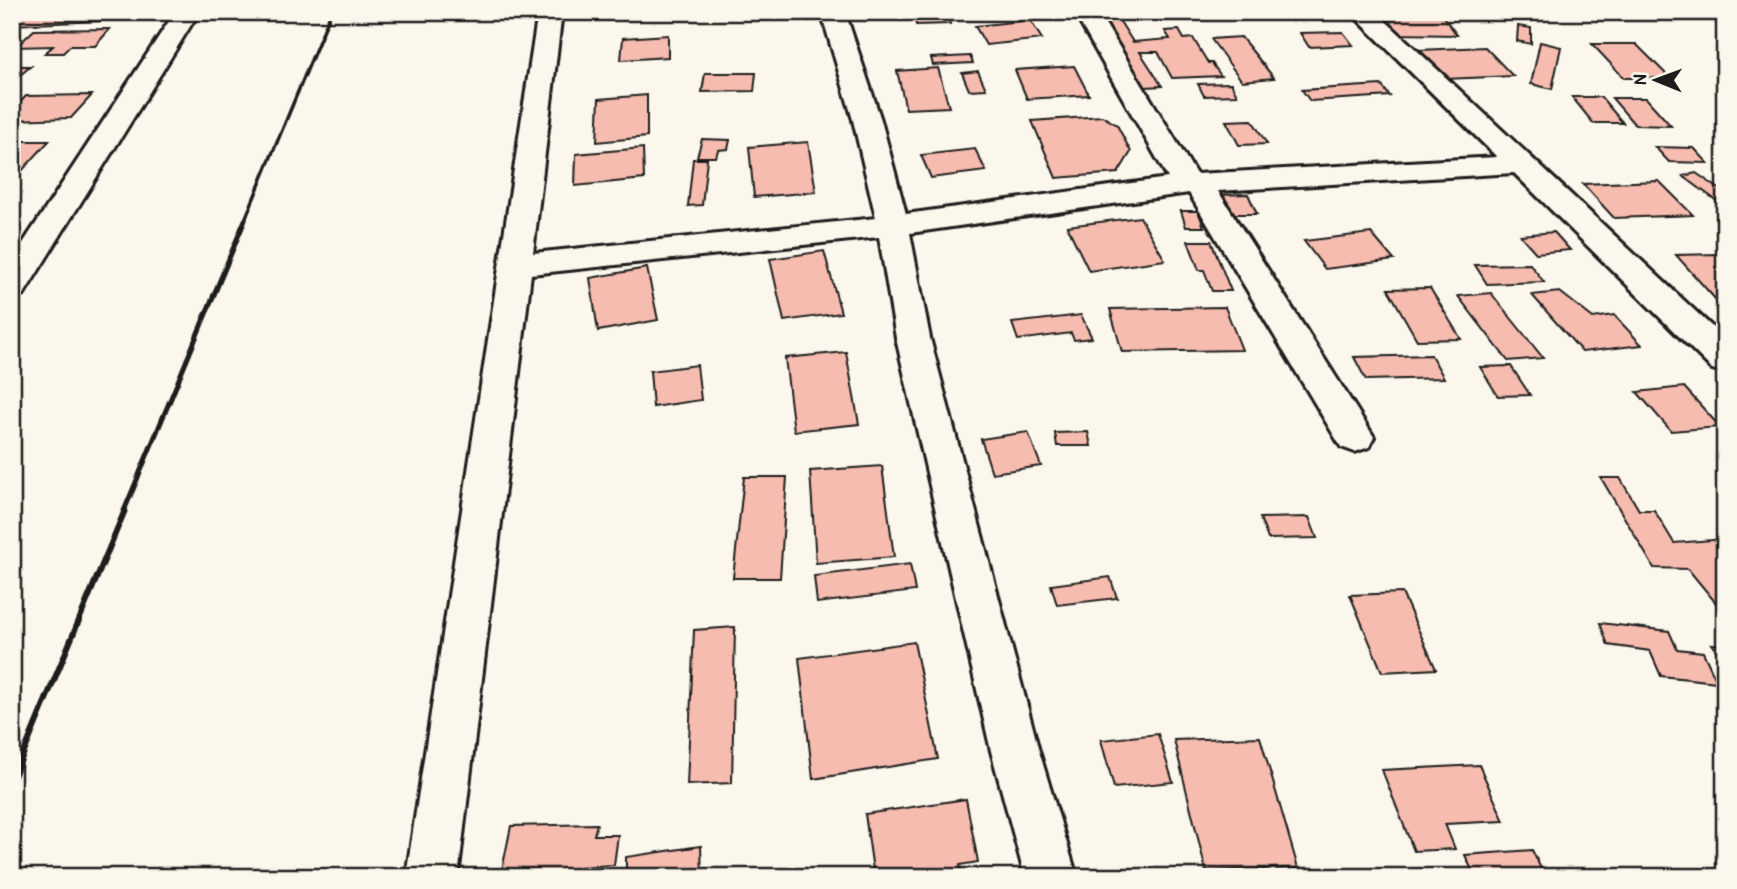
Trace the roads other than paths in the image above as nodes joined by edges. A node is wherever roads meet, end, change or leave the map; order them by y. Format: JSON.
{"nodes":[{"id":1,"x":187,"y":12,"type":"edge"},
{"id":2,"x":550,"y":12,"type":"edge"},
{"id":3,"x":834,"y":12,"type":"edge"},
{"id":4,"x":1086,"y":12,"type":"edge"},
{"id":5,"x":1362,"y":12,"type":"edge"},
{"id":6,"x":1720,"y":12,"type":"edge"},
{"id":7,"x":1725,"y":15,"type":"edge"},
{"id":8,"x":1521,"y":164,"type":"junction"},
{"id":9,"x":1193,"y":184,"type":"junction"},
{"id":10,"x":893,"y":226,"type":"junction"},
{"id":11,"x":516,"y":265,"type":"junction"},
{"id":12,"x":12,"y":286,"type":"edge"},
{"id":13,"x":1725,"y":360,"type":"edge"},
{"id":14,"x":1355,"y":437,"type":"dead end"},
{"id":15,"x":432,"y":877,"type":"edge"},
{"id":16,"x":1051,"y":877,"type":"edge"}],
"edges":[{"from":1,"to":12,"type":"street"},
{"from":2,"to":11,"type":"street"},
{"from":3,"to":10,"type":"street"},
{"from":4,"to":9,"type":"street"},
{"from":5,"to":8,"type":"street"},
{"from":6,"to":7,"type":"street"},
{"from":8,"to":9,"type":"street"},
{"from":8,"to":13,"type":"street"},
{"from":9,"to":10,"type":"street"},
{"from":9,"to":14,"type":"street"},
{"from":10,"to":11,"type":"street"},
{"from":10,"to":16,"type":"street"},
{"from":11,"to":15,"type":"street"}]}
